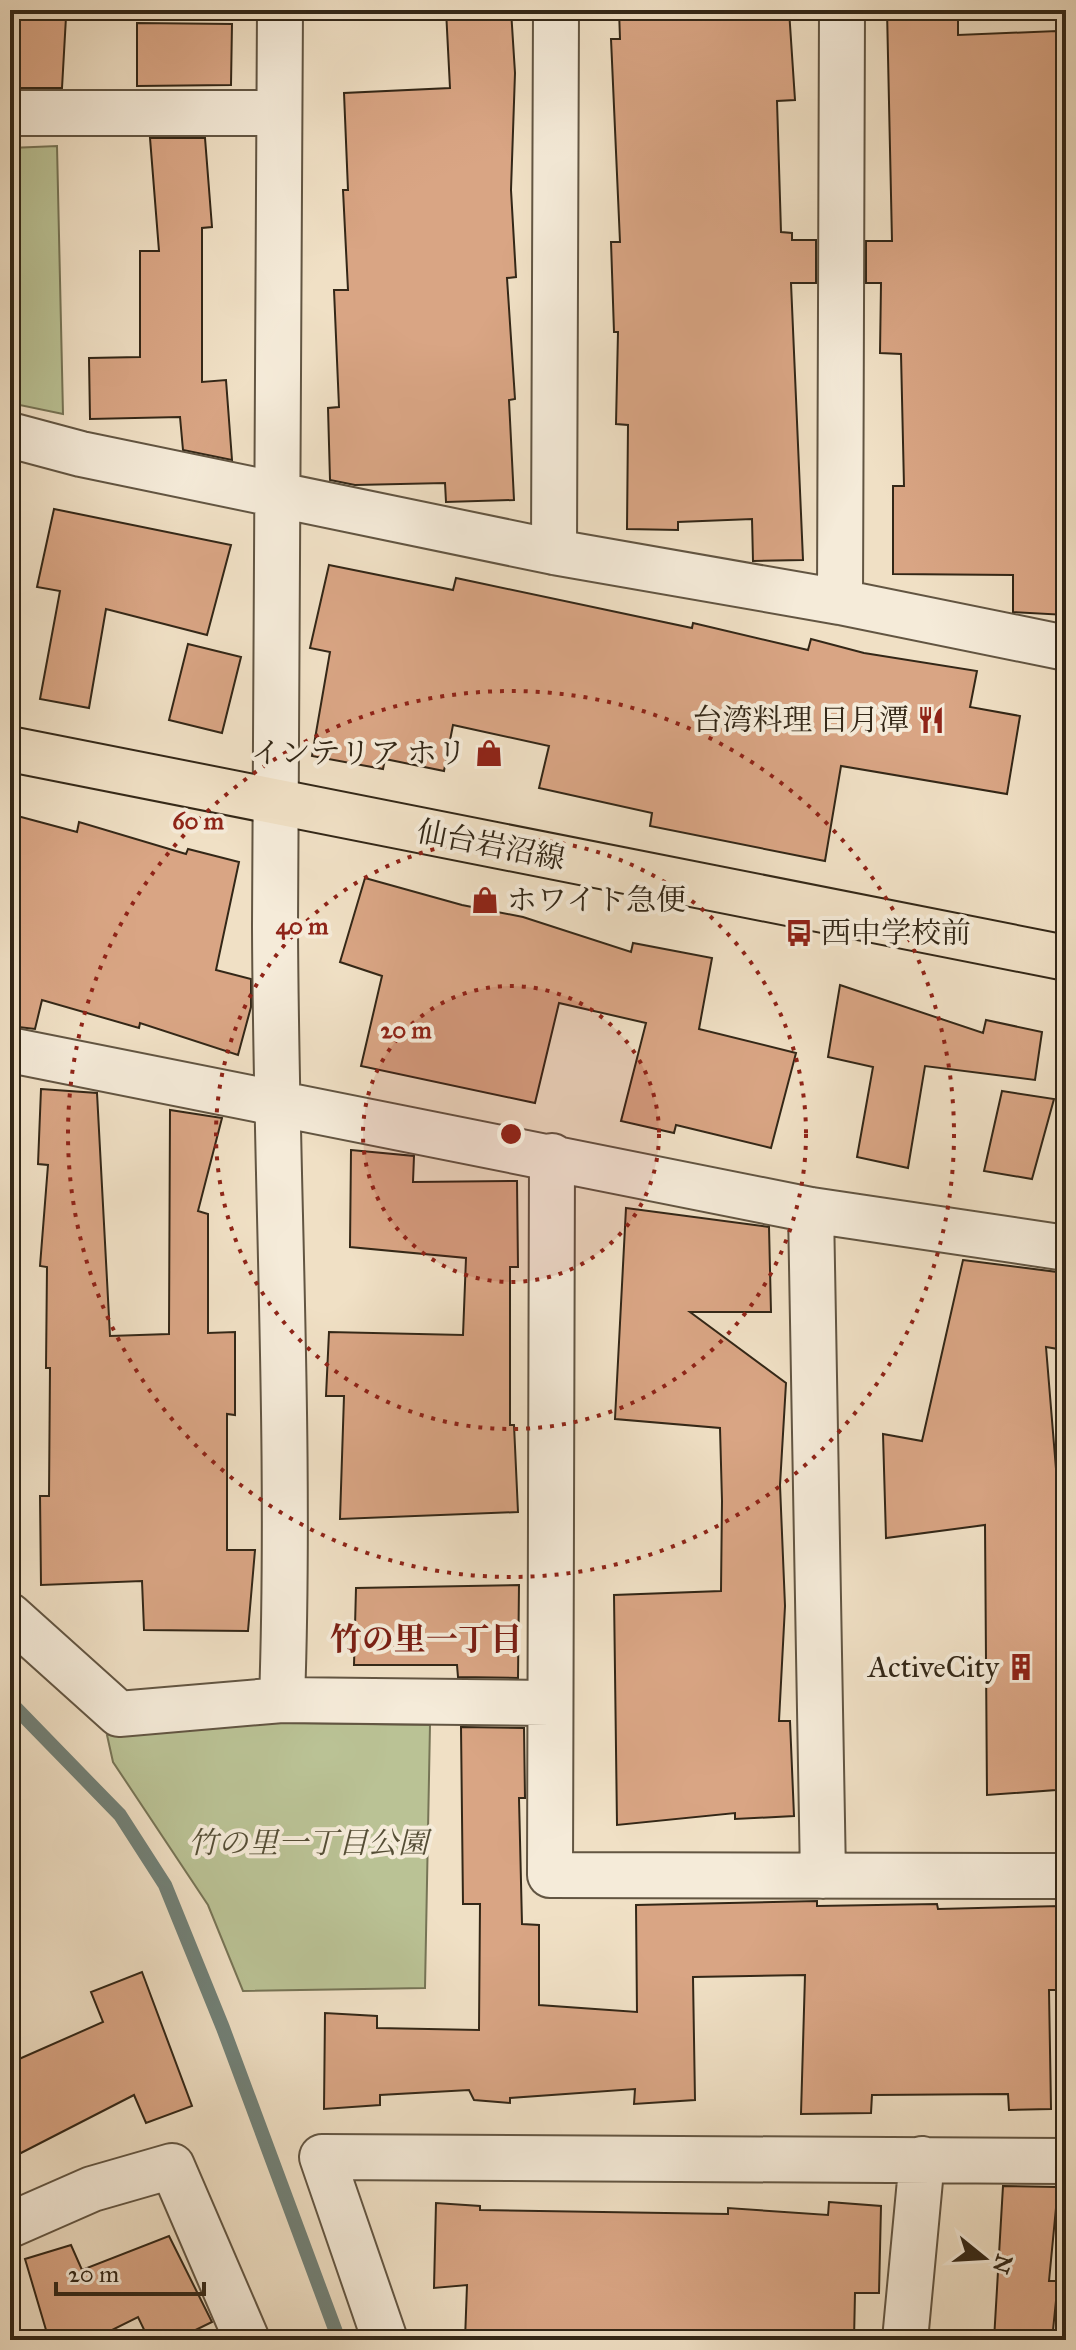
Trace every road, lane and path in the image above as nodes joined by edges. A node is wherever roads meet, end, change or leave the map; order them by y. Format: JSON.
{"nodes":[{"id":1,"x":280,"y":10,"type":"edge"},
{"id":2,"x":556,"y":10,"type":"edge"},
{"id":3,"x":842,"y":10,"type":"edge"},
{"id":4,"x":10,"y":113,"type":"edge"},
{"id":5,"x":279,"y":113,"type":"junction"},
{"id":6,"x":10,"y":435,"type":"edge"},
{"id":7,"x":277,"y":495,"type":"junction"},
{"id":8,"x":554,"y":552,"type":"junction"},
{"id":9,"x":840,"y":602,"type":"junction"},
{"id":10,"x":1066,"y":648,"type":"edge"},
{"id":11,"x":10,"y":749,"type":"edge"},
{"id":12,"x":276,"y":803,"type":"junction"},
{"id":13,"x":1066,"y":958,"type":"edge"},
{"id":14,"x":10,"y":1050,"type":"edge"},
{"id":15,"x":277,"y":1101,"type":"junction"},
{"id":16,"x":552,"y":1156,"type":"junction"},
{"id":17,"x":811,"y":1210,"type":"junction"},
{"id":18,"x":1066,"y":1248,"type":"edge"},
{"id":19,"x":10,"y":1616,"type":"edge"},
{"id":20,"x":282,"y":1700,"type":"junction"},
{"id":21,"x":549,"y":1703,"type":"junction"},
{"id":22,"x":823,"y":1876,"type":"junction"},
{"id":23,"x":1066,"y":1876,"type":"edge"},
{"id":24,"x":922,"y":2159,"type":"junction"},
{"id":25,"x":1066,"y":2161,"type":"edge"},
{"id":26,"x":10,"y":2225,"type":"edge"},
{"id":27,"x":247,"y":2340,"type":"edge"},
{"id":28,"x":385,"y":2340,"type":"edge"},
{"id":29,"x":905,"y":2340,"type":"edge"}],
"edges":[{"from":1,"to":5,"type":"street"},
{"from":2,"to":8,"type":"street"},
{"from":3,"to":9,"type":"street"},
{"from":4,"to":5,"type":"street"},
{"from":5,"to":7,"type":"street"},
{"from":6,"to":7,"type":"street"},
{"from":7,"to":8,"type":"street"},
{"from":7,"to":12,"type":"street"},
{"from":8,"to":9,"type":"street"},
{"from":9,"to":10,"type":"street"},
{"from":11,"to":12,"type":"main road","name":"仙台岩沼線"},
{"from":12,"to":13,"type":"main road","name":"仙台岩沼線"},
{"from":12,"to":15,"type":"street"},
{"from":14,"to":15,"type":"street"},
{"from":15,"to":16,"type":"street"},
{"from":15,"to":20,"type":"street"},
{"from":16,"to":17,"type":"street"},
{"from":16,"to":21,"type":"street"},
{"from":17,"to":18,"type":"street"},
{"from":17,"to":22,"type":"street"},
{"from":19,"to":20,"type":"street"},
{"from":20,"to":21,"type":"street"},
{"from":21,"to":22,"type":"street"},
{"from":22,"to":23,"type":"street"},
{"from":24,"to":25,"type":"street"},
{"from":24,"to":28,"type":"street"},
{"from":24,"to":29,"type":"street"},
{"from":26,"to":27,"type":"street"}]}
